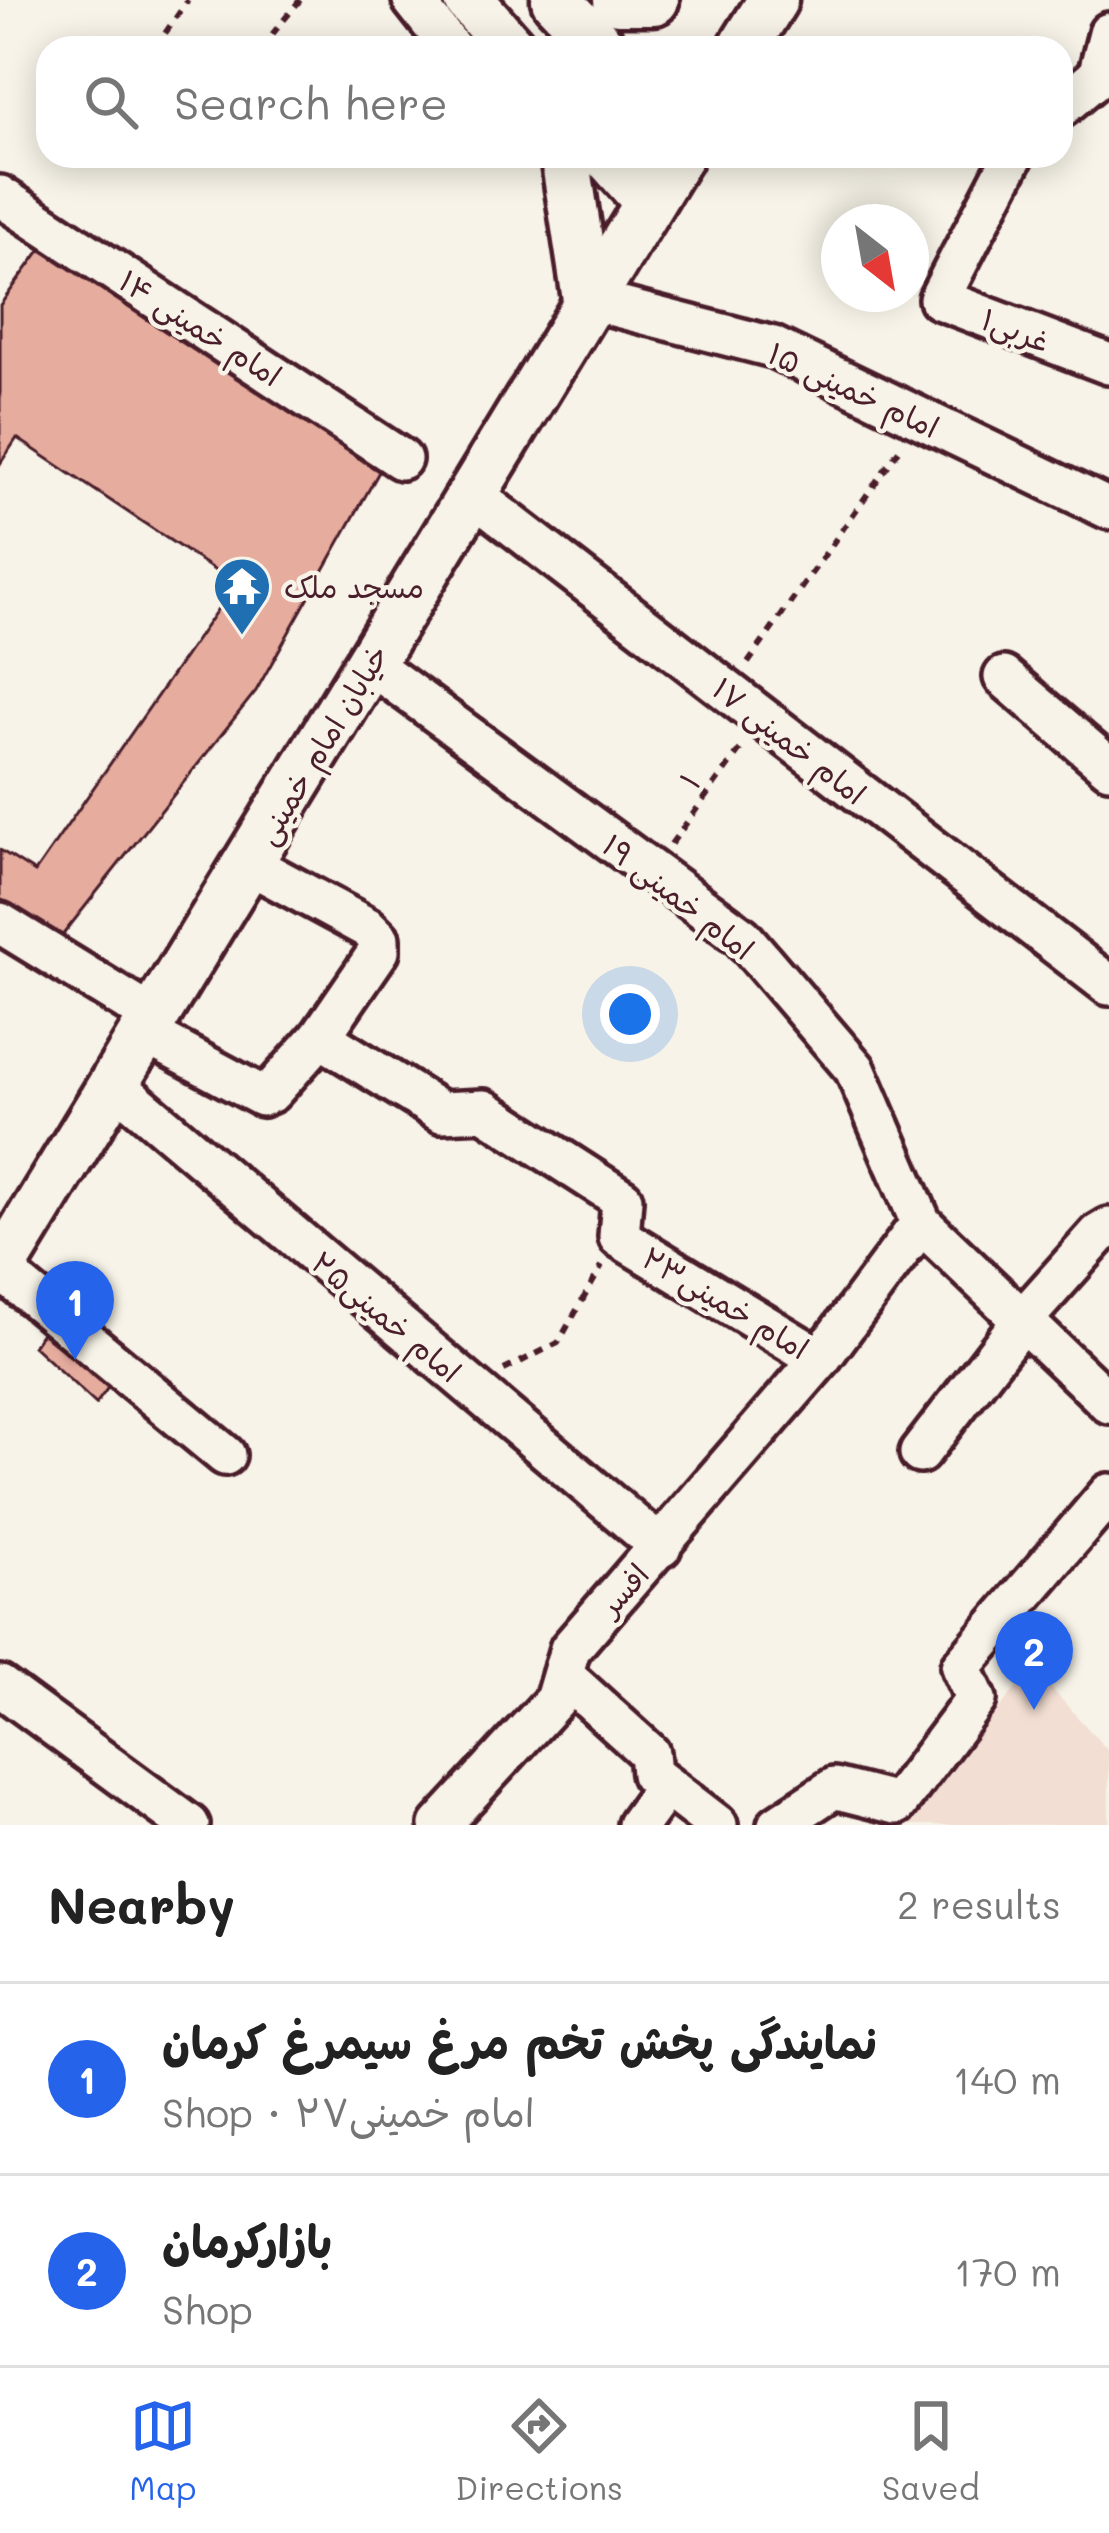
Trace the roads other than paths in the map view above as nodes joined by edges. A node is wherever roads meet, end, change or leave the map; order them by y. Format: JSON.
{"nodes":[{"id":1,"x":413,"y":0,"type":"edge"},
{"id":2,"x":556,"y":0,"type":"edge"},
{"id":3,"x":618,"y":0,"type":"edge"},
{"id":4,"x":654,"y":0,"type":"edge"},
{"id":5,"x":773,"y":0,"type":"edge"},
{"id":6,"x":474,"y":2,"type":"edge"},
{"id":7,"x":1109,"y":33,"type":"edge"},
{"id":8,"x":442,"y":36,"type":"edge"},
{"id":9,"x":501,"y":36,"type":"edge"},
{"id":10,"x":590,"y":36,"type":"edge"},
{"id":11,"x":750,"y":36,"type":"edge"},
{"id":12,"x":1104,"y":73,"type":"edge"},
{"id":13,"x":1073,"y":97,"type":"edge"},
{"id":14,"x":567,"y":168,"type":"edge"},
{"id":15,"x":619,"y":168,"type":"edge"},
{"id":16,"x":670,"y":168,"type":"edge"},
{"id":17,"x":1007,"y":168,"type":"edge"},
{"id":18,"x":0,"y":196,"type":"edge"},
{"id":19,"x":649,"y":202,"type":"junction"},
{"id":20,"x":587,"y":299,"type":"junction"},
{"id":21,"x":1109,"y":364,"type":"edge"},
{"id":22,"x":401,"y":459,"type":"dead end"},
{"id":23,"x":472,"y":494,"type":"junction"},
{"id":24,"x":1109,"y":509,"type":"edge"},
{"id":25,"x":369,"y":663,"type":"junction"},
{"id":26,"x":1004,"y":677,"type":"dead end"},
{"id":27,"x":1109,"y":767,"type":"edge"},
{"id":28,"x":249,"y":864,"type":"junction"},
{"id":29,"x":0,"y":923,"type":"edge"},
{"id":30,"x":1109,"y":985,"type":"edge"},
{"id":31,"x":149,"y":1025,"type":"junction"},
{"id":32,"x":320,"y":1037,"type":"junction"},
{"id":33,"x":113,"y":1083,"type":"junction"},
{"id":34,"x":921,"y":1222,"type":"junction"},
{"id":35,"x":1109,"y":1228,"type":"edge"},
{"id":36,"x":0,"y":1269,"type":"edge"},
{"id":37,"x":1024,"y":1318,"type":"junction"},
{"id":38,"x":820,"y":1360,"type":"junction"},
{"id":39,"x":1109,"y":1402,"type":"edge"},
{"id":40,"x":920,"y":1453,"type":"dead end"},
{"id":41,"x":225,"y":1455,"type":"dead end"},
{"id":42,"x":1109,"y":1494,"type":"edge"},
{"id":43,"x":661,"y":1547,"type":"junction"},
{"id":44,"x":563,"y":1675,"type":"junction"},
{"id":45,"x":0,"y":1686,"type":"edge"},
{"id":46,"x":666,"y":1786,"type":"junction"},
{"id":47,"x":909,"y":1814,"type":"edge"},
{"id":48,"x":189,"y":1825,"type":"edge"},
{"id":49,"x":404,"y":1825,"type":"edge"},
{"id":50,"x":436,"y":1825,"type":"edge"},
{"id":51,"x":638,"y":1825,"type":"edge"},
{"id":52,"x":717,"y":1825,"type":"edge"},
{"id":53,"x":778,"y":1825,"type":"edge"}],
"edges":[{"from":1,"to":8,"type":"street"},
{"from":2,"to":10,"type":"main road"},
{"from":3,"to":4,"type":"main road"},
{"from":5,"to":11,"type":"main road"},
{"from":6,"to":9,"type":"main road"},
{"from":7,"to":12,"type":"street"},
{"from":12,"to":13,"type":"street"},
{"from":14,"to":20,"type":"main road"},
{"from":15,"to":19,"type":"main road"},
{"from":16,"to":19,"type":"main road","name":"خیابان امام خمینی"},
{"from":17,"to":21,"type":"street","name":"غربی۱"},
{"from":18,"to":22,"type":"street","name":"امام خمینی ۱۴"},
{"from":19,"to":20,"type":"main road","name":"خیابان امام خمینی"},
{"from":20,"to":23,"type":"main road","name":"خیابان امام خمینی"},
{"from":20,"to":24,"type":"street","name":"امام خمینی ۱۵"},
{"from":23,"to":25,"type":"main road","name":"خیابان امام خمینی"},
{"from":23,"to":30,"type":"street","name":"امام خمینی ۱۷"},
{"from":25,"to":28,"type":"main road","name":"خیابان امام خمینی"},
{"from":25,"to":34,"type":"street","name":"امام خمینی ۱۹"},
{"from":26,"to":27,"type":"street"},
{"from":28,"to":31,"type":"main road","name":"خیابان امام خمینی"},
{"from":28,"to":32,"type":"street"},
{"from":29,"to":31,"type":"street"},
{"from":31,"to":32,"type":"street"},
{"from":31,"to":33,"type":"main road","name":"خیابان امام خمینی"},
{"from":32,"to":38,"type":"street","name":"امام خمینی۲۳"},
{"from":33,"to":36,"type":"main road","name":"خیابان امام خمینی"},
{"from":33,"to":43,"type":"street","name":"امام خمینی۲۵"},
{"from":34,"to":37,"type":"street","name":"امام خمینی ۱۹"},
{"from":34,"to":38,"type":"street","name":"افسر"},
{"from":35,"to":37,"type":"street"},
{"from":36,"to":41,"type":"street"},
{"from":37,"to":39,"type":"street","name":"امام خمینی ۱۹"},
{"from":37,"to":40,"type":"street"},
{"from":38,"to":43,"type":"street","name":"افسر"},
{"from":42,"to":47,"type":"street"},
{"from":43,"to":44,"type":"street","name":"افسر"},
{"from":44,"to":46,"type":"street"},
{"from":44,"to":50,"type":"street","name":"افسر"},
{"from":45,"to":48,"type":"street"},
{"from":46,"to":51,"type":"street"},
{"from":46,"to":52,"type":"street"},
{"from":47,"to":53,"type":"street"},
{"from":49,"to":50,"type":"street","name":"افسر"}]}
